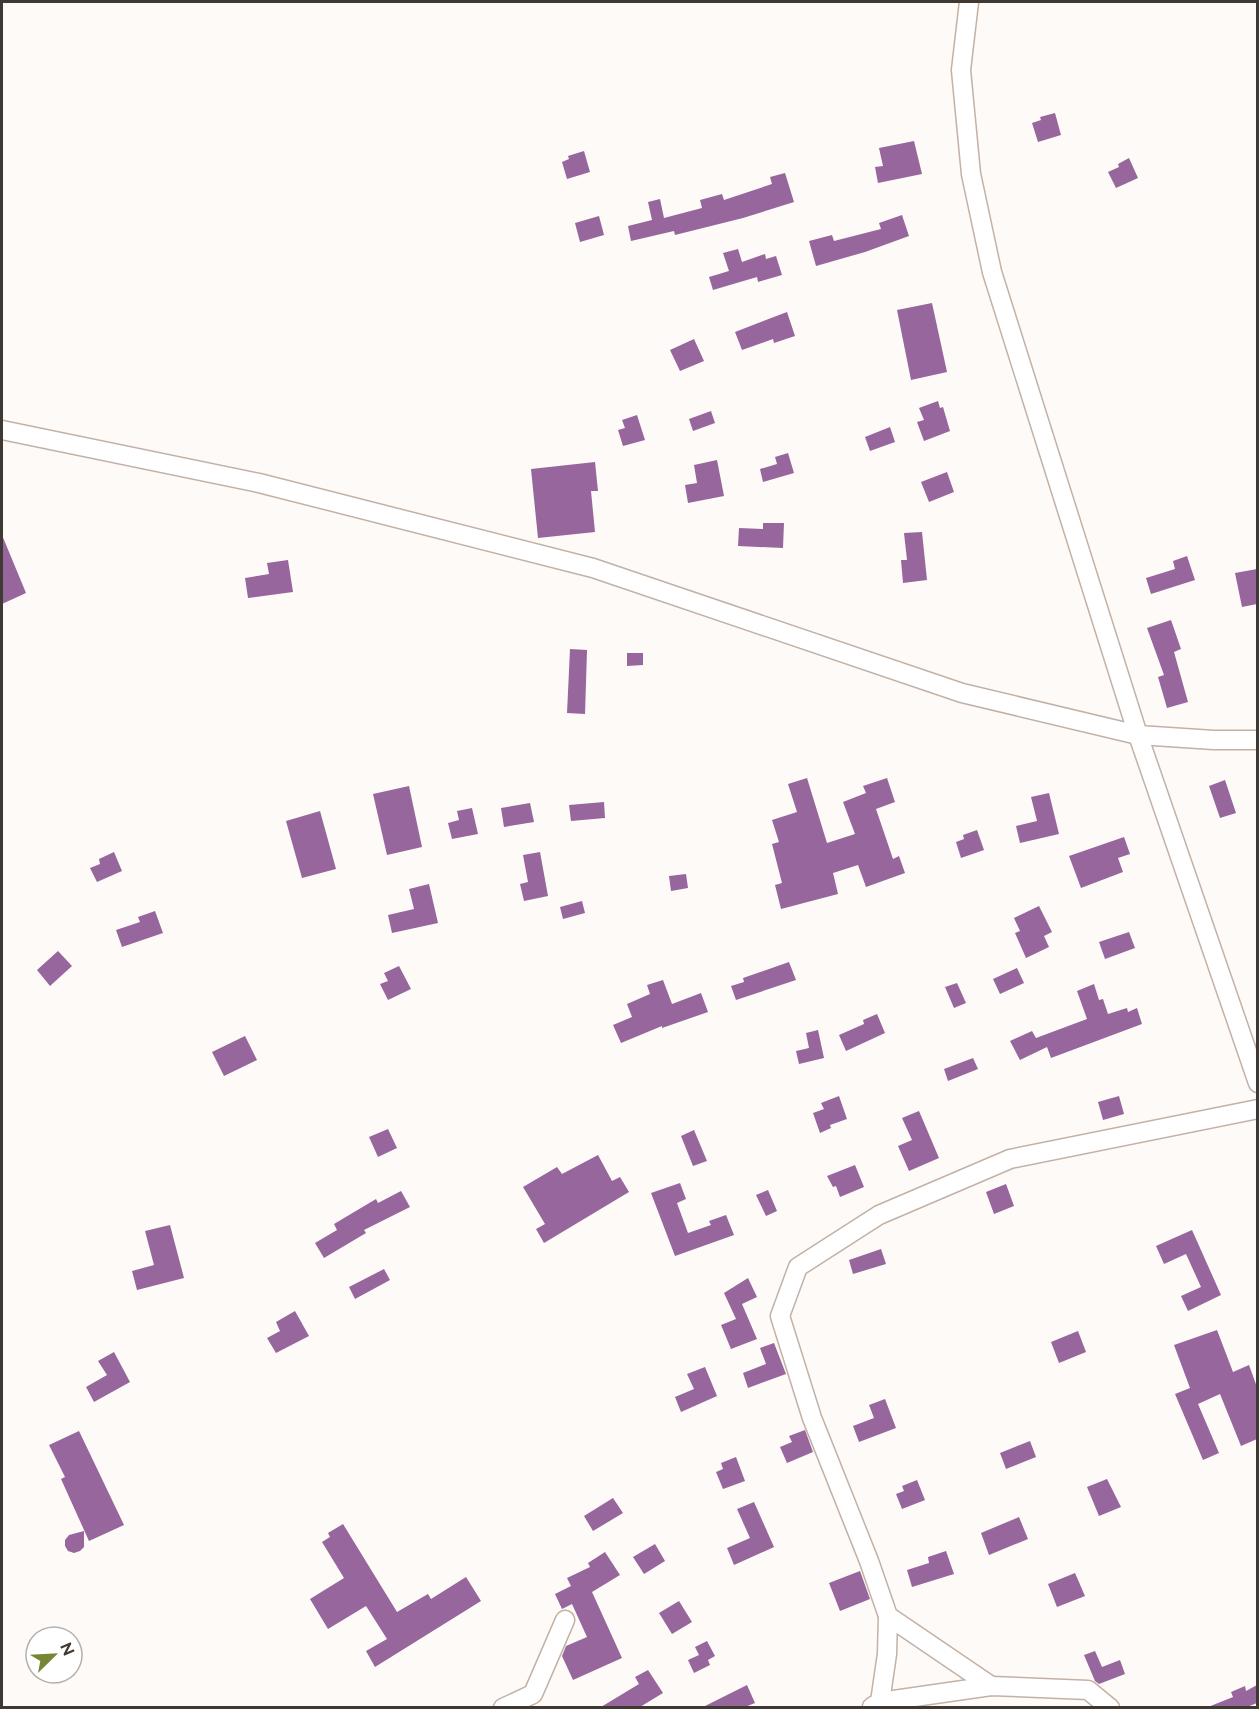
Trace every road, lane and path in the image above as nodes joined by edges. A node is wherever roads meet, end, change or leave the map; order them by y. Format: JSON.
{"nodes":[{"id":1,"x":969,"y":2,"type":"edge"},
{"id":2,"x":2,"y":430,"type":"edge"},
{"id":3,"x":1138,"y":735,"type":"junction"},
{"id":4,"x":1257,"y":740,"type":"edge"},
{"id":5,"x":1257,"y":1083,"type":"edge"},
{"id":6,"x":1257,"y":1109,"type":"edge"},
{"id":7,"x":888,"y":1616,"type":"junction"},
{"id":8,"x":565,"y":1620,"type":"dead end"},
{"id":9,"x":991,"y":1686,"type":"junction"},
{"id":10,"x":875,"y":1705,"type":"edge"},
{"id":11,"x":503,"y":1707,"type":"edge"},
{"id":12,"x":1110,"y":1707,"type":"edge"}],
"edges":[{"from":1,"to":3,"type":"street"},
{"from":2,"to":3,"type":"street"},
{"from":3,"to":4,"type":"street"},
{"from":3,"to":5,"type":"street"},
{"from":6,"to":7,"type":"street"},
{"from":7,"to":9,"type":"street"},
{"from":7,"to":10,"type":"street"},
{"from":8,"to":11,"type":"street"},
{"from":9,"to":10,"type":"street"},
{"from":9,"to":12,"type":"street"}]}
